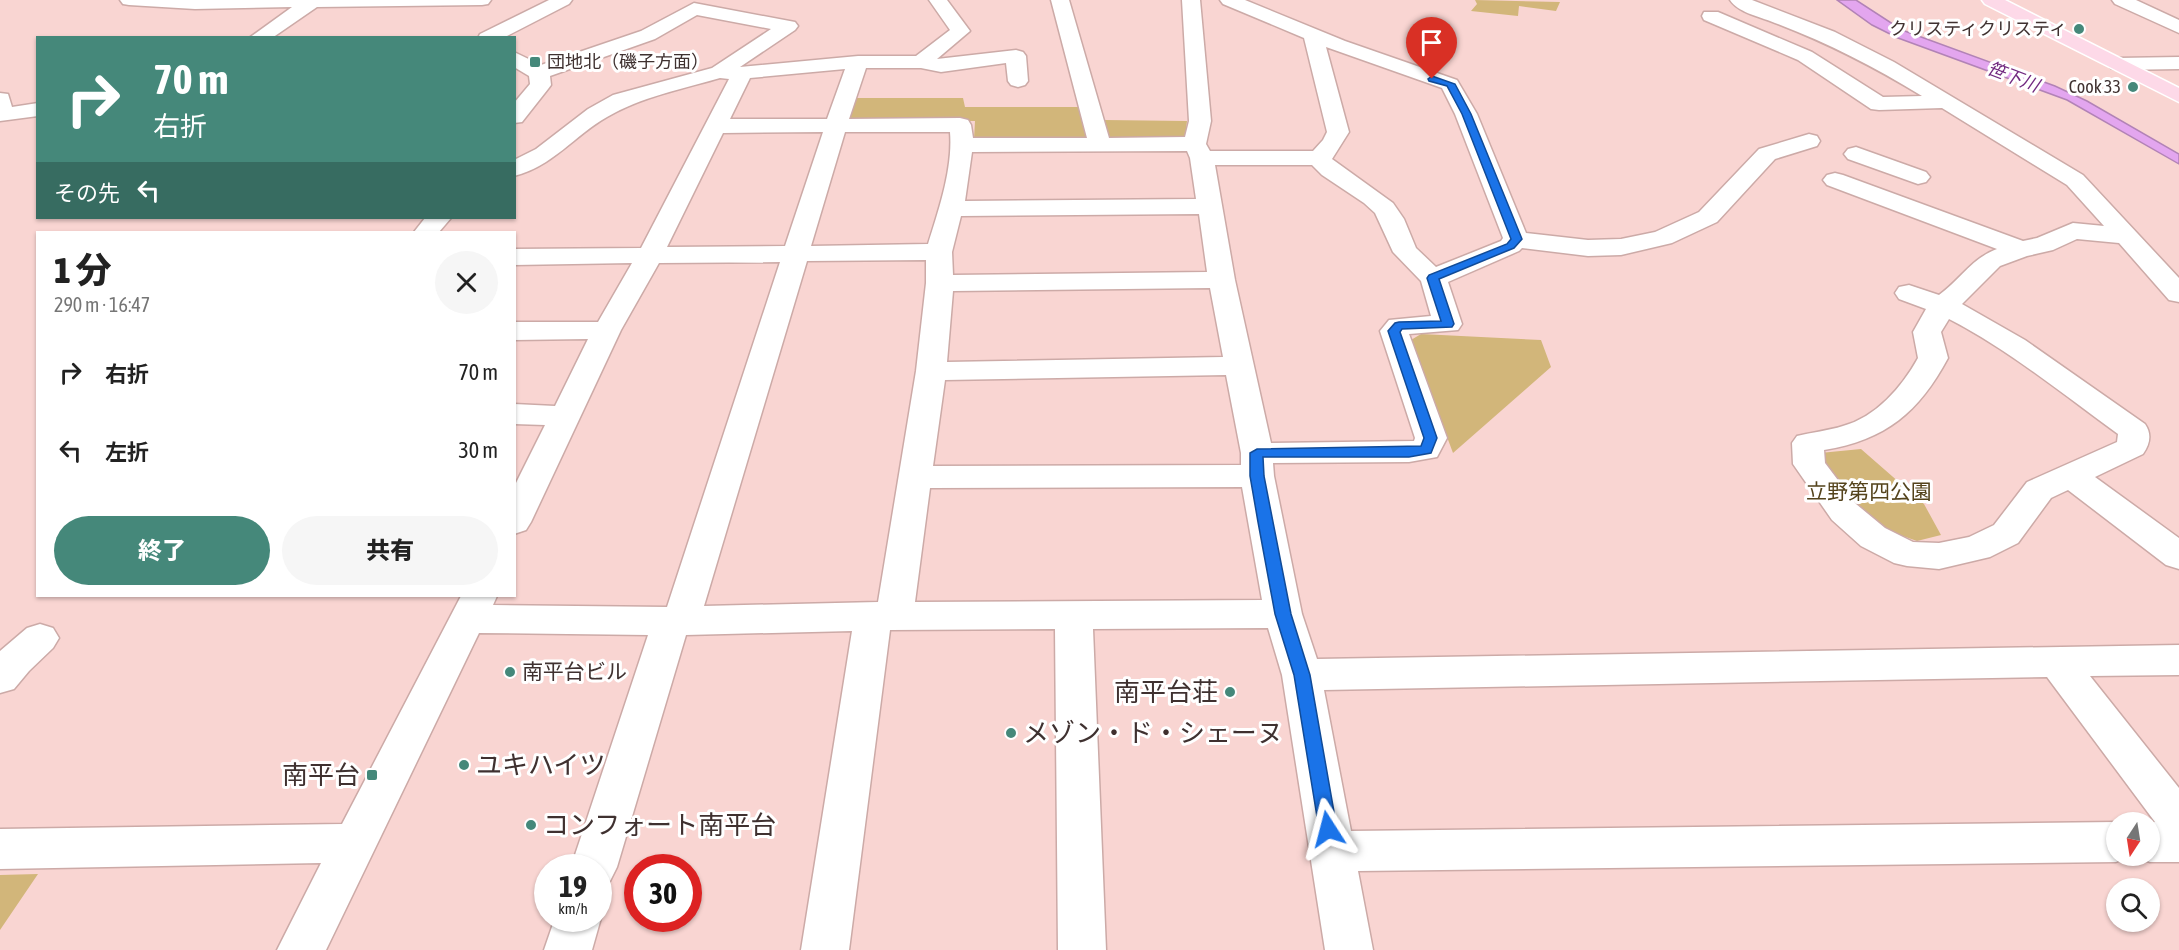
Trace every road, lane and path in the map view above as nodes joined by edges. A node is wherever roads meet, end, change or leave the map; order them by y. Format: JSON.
{"nodes":[{"id":1,"x":129,"y":0,"type":"edge"},
{"id":2,"x":482,"y":0,"type":"edge"},
{"id":3,"x":563,"y":0,"type":"edge"},
{"id":4,"x":938,"y":0,"type":"edge"},
{"id":5,"x":1060,"y":0,"type":"edge"},
{"id":6,"x":1191,"y":0,"type":"edge"},
{"id":7,"x":1229,"y":0,"type":"edge"},
{"id":8,"x":1738,"y":0,"type":"edge"},
{"id":9,"x":1991,"y":0,"type":"edge"},
{"id":10,"x":2121,"y":0,"type":"edge"},
{"id":11,"x":314,"y":1,"type":"edge"},
{"id":12,"x":1711,"y":16,"type":"dead end"},
{"id":13,"x":2179,"y":27,"type":"edge"},
{"id":14,"x":1314,"y":35,"type":"junction"},
{"id":15,"x":261,"y":36,"type":"edge"},
{"id":16,"x":491,"y":36,"type":"edge"},
{"id":17,"x":516,"y":59,"type":"edge"},
{"id":18,"x":858,"y":62,"type":"junction"},
{"id":19,"x":921,"y":62,"type":"junction"},
{"id":20,"x":2179,"y":63,"type":"edge"},
{"id":21,"x":2118,"y":64,"type":"junction"},
{"id":22,"x":730,"y":72,"type":"junction"},
{"id":23,"x":540,"y":73,"type":"junction"},
{"id":24,"x":1018,"y":81,"type":"dead end"},
{"id":25,"x":2179,"y":96,"type":"edge"},
{"id":26,"x":1943,"y":102,"type":"junction"},
{"id":27,"x":36,"y":109,"type":"edge"},
{"id":28,"x":1,"y":110,"type":"edge"},
{"id":29,"x":516,"y":115,"type":"edge"},
{"id":30,"x":716,"y":126,"type":"junction"},
{"id":31,"x":836,"y":126,"type":"junction"},
{"id":32,"x":1809,"y":141,"type":"dead end"},
{"id":33,"x":962,"y":145,"type":"junction"},
{"id":34,"x":1100,"y":145,"type":"junction"},
{"id":35,"x":1198,"y":151,"type":"junction"},
{"id":36,"x":1856,"y":154,"type":"dead end"},
{"id":37,"x":1319,"y":158,"type":"junction"},
{"id":38,"x":516,"y":168,"type":"edge"},
{"id":39,"x":1893,"y":168,"type":"junction"},
{"id":40,"x":1918,"y":177,"type":"dead end"},
{"id":41,"x":1835,"y":180,"type":"dead end"},
{"id":42,"x":1859,"y":189,"type":"junction"},
{"id":43,"x":1210,"y":206,"type":"junction"},
{"id":44,"x":951,"y":209,"type":"junction"},
{"id":45,"x":437,"y":219,"type":"edge"},
{"id":46,"x":427,"y":231,"type":"edge"},
{"id":47,"x":2124,"y":236,"type":"junction"},
{"id":48,"x":1516,"y":239,"type":"junction"},
{"id":49,"x":2021,"y":249,"type":"junction"},
{"id":50,"x":939,"y":252,"type":"junction"},
{"id":51,"x":650,"y":255,"type":"junction"},
{"id":52,"x":797,"y":255,"type":"junction"},
{"id":53,"x":516,"y":257,"type":"edge"},
{"id":54,"x":1433,"y":278,"type":"junction"},
{"id":55,"x":1222,"y":280,"type":"junction"},
{"id":56,"x":940,"y":283,"type":"junction"},
{"id":57,"x":1909,"y":293,"type":"dead end"},
{"id":58,"x":2179,"y":294,"type":"edge"},
{"id":59,"x":1942,"y":306,"type":"junction"},
{"id":60,"x":607,"y":330,"type":"junction"},
{"id":61,"x":516,"y":331,"type":"edge"},
{"id":62,"x":1238,"y":366,"type":"junction"},
{"id":63,"x":931,"y":371,"type":"junction"},
{"id":64,"x":516,"y":414,"type":"edge"},
{"id":65,"x":566,"y":416,"type":"junction"},
{"id":66,"x":1257,"y":464,"type":"junction"},
{"id":67,"x":2072,"y":476,"type":"junction"},
{"id":68,"x":917,"y":477,"type":"junction"},
{"id":69,"x":516,"y":518,"type":"edge"},
{"id":70,"x":2179,"y":555,"type":"edge"},
{"id":71,"x":473,"y":607,"type":"edge"},
{"id":72,"x":1283,"y":614,"type":"junction"},
{"id":73,"x":883,"y":617,"type":"junction"},
{"id":74,"x":1074,"y":617,"type":"junction"},
{"id":75,"x":676,"y":620,"type":"junction"},
{"id":76,"x":40,"y":638,"type":"dead end"},
{"id":77,"x":2179,"y":660,"type":"edge"},
{"id":78,"x":2056,"y":661,"type":"junction"},
{"id":79,"x":1302,"y":675,"type":"junction"},
{"id":80,"x":0,"y":678,"type":"edge"},
{"id":81,"x":2179,"y":821,"type":"edge"},
{"id":82,"x":2106,"y":842,"type":"edge"},
{"id":83,"x":2160,"y":842,"type":"edge"},
{"id":84,"x":2179,"y":842,"type":"edge"},
{"id":85,"x":354,"y":843,"type":"junction"},
{"id":86,"x":0,"y":849,"type":"edge"},
{"id":87,"x":1332,"y":851,"type":"junction"},
{"id":88,"x":598,"y":854,"type":"edge"},
{"id":89,"x":574,"y":932,"type":"edge"},
{"id":90,"x":301,"y":950,"type":"edge"},
{"id":91,"x":568,"y":950,"type":"edge"},
{"id":92,"x":825,"y":950,"type":"edge"},
{"id":93,"x":1082,"y":950,"type":"edge"},
{"id":94,"x":1349,"y":950,"type":"edge"}],
"edges":[{"from":1,"to":11,"type":"street"},
{"from":2,"to":11,"type":"street"},
{"from":3,"to":16,"type":"street"},
{"from":4,"to":19,"type":"street"},
{"from":5,"to":34,"type":"street"},
{"from":6,"to":35,"type":"street"},
{"from":7,"to":14,"type":"street"},
{"from":8,"to":26,"type":"street"},
{"from":9,"to":21,"type":"main road"},
{"from":10,"to":13,"type":"street"},
{"from":11,"to":15,"type":"street"},
{"from":12,"to":26,"type":"street"},
{"from":14,"to":37,"type":"street"},
{"from":14,"to":48,"type":"street"},
{"from":17,"to":23,"type":"street"},
{"from":18,"to":19,"type":"street"},
{"from":18,"to":22,"type":"street"},
{"from":18,"to":31,"type":"street"},
{"from":19,"to":24,"type":"street"},
{"from":20,"to":21,"type":"street"},
{"from":21,"to":25,"type":"main road"},
{"from":22,"to":23,"type":"street"},
{"from":22,"to":30,"type":"street"},
{"from":22,"to":38,"type":"street"},
{"from":23,"to":29,"type":"street"},
{"from":26,"to":47,"type":"street"},
{"from":27,"to":28,"type":"street"},
{"from":30,"to":31,"type":"street"},
{"from":30,"to":51,"type":"street"},
{"from":31,"to":33,"type":"street"},
{"from":31,"to":52,"type":"street"},
{"from":32,"to":48,"type":"street"},
{"from":33,"to":34,"type":"street"},
{"from":33,"to":44,"type":"street"},
{"from":34,"to":35,"type":"street"},
{"from":35,"to":37,"type":"street"},
{"from":35,"to":43,"type":"street"},
{"from":36,"to":39,"type":"street"},
{"from":37,"to":54,"type":"street"},
{"from":39,"to":40,"type":"street"},
{"from":39,"to":42,"type":"street"},
{"from":41,"to":42,"type":"street"},
{"from":42,"to":49,"type":"street"},
{"from":43,"to":44,"type":"street"},
{"from":43,"to":55,"type":"street"},
{"from":44,"to":50,"type":"street"},
{"from":45,"to":46,"type":"street"},
{"from":47,"to":49,"type":"street"},
{"from":47,"to":58,"type":"street"},
{"from":48,"to":54,"type":"street"},
{"from":49,"to":59,"type":"street"},
{"from":50,"to":52,"type":"street"},
{"from":50,"to":56,"type":"street"},
{"from":51,"to":52,"type":"street"},
{"from":51,"to":53,"type":"street"},
{"from":51,"to":60,"type":"street"},
{"from":52,"to":75,"type":"street"},
{"from":54,"to":66,"type":"street"},
{"from":55,"to":56,"type":"street"},
{"from":55,"to":62,"type":"street"},
{"from":56,"to":63,"type":"street"},
{"from":57,"to":59,"type":"street"},
{"from":59,"to":67,"type":"street"},
{"from":59,"to":67,"type":"street"},
{"from":60,"to":61,"type":"street"},
{"from":60,"to":65,"type":"street"},
{"from":62,"to":63,"type":"street"},
{"from":62,"to":66,"type":"street"},
{"from":63,"to":68,"type":"street"},
{"from":64,"to":65,"type":"street"},
{"from":65,"to":69,"type":"street"},
{"from":66,"to":68,"type":"street"},
{"from":66,"to":72,"type":"street"},
{"from":67,"to":70,"type":"street"},
{"from":68,"to":73,"type":"street"},
{"from":71,"to":75,"type":"street"},
{"from":71,"to":85,"type":"street"},
{"from":72,"to":74,"type":"street"},
{"from":72,"to":79,"type":"street"},
{"from":73,"to":74,"type":"street"},
{"from":73,"to":75,"type":"street"},
{"from":73,"to":92,"type":"street"},
{"from":74,"to":93,"type":"street"},
{"from":75,"to":88,"type":"street"},
{"from":76,"to":80,"type":"street"},
{"from":77,"to":78,"type":"street"},
{"from":78,"to":79,"type":"street"},
{"from":78,"to":81,"type":"street"},
{"from":79,"to":87,"type":"street"},
{"from":82,"to":87,"type":"street"},
{"from":83,"to":84,"type":"street"},
{"from":85,"to":86,"type":"street"},
{"from":85,"to":90,"type":"street"},
{"from":87,"to":94,"type":"street"},
{"from":89,"to":91,"type":"street"}]}
